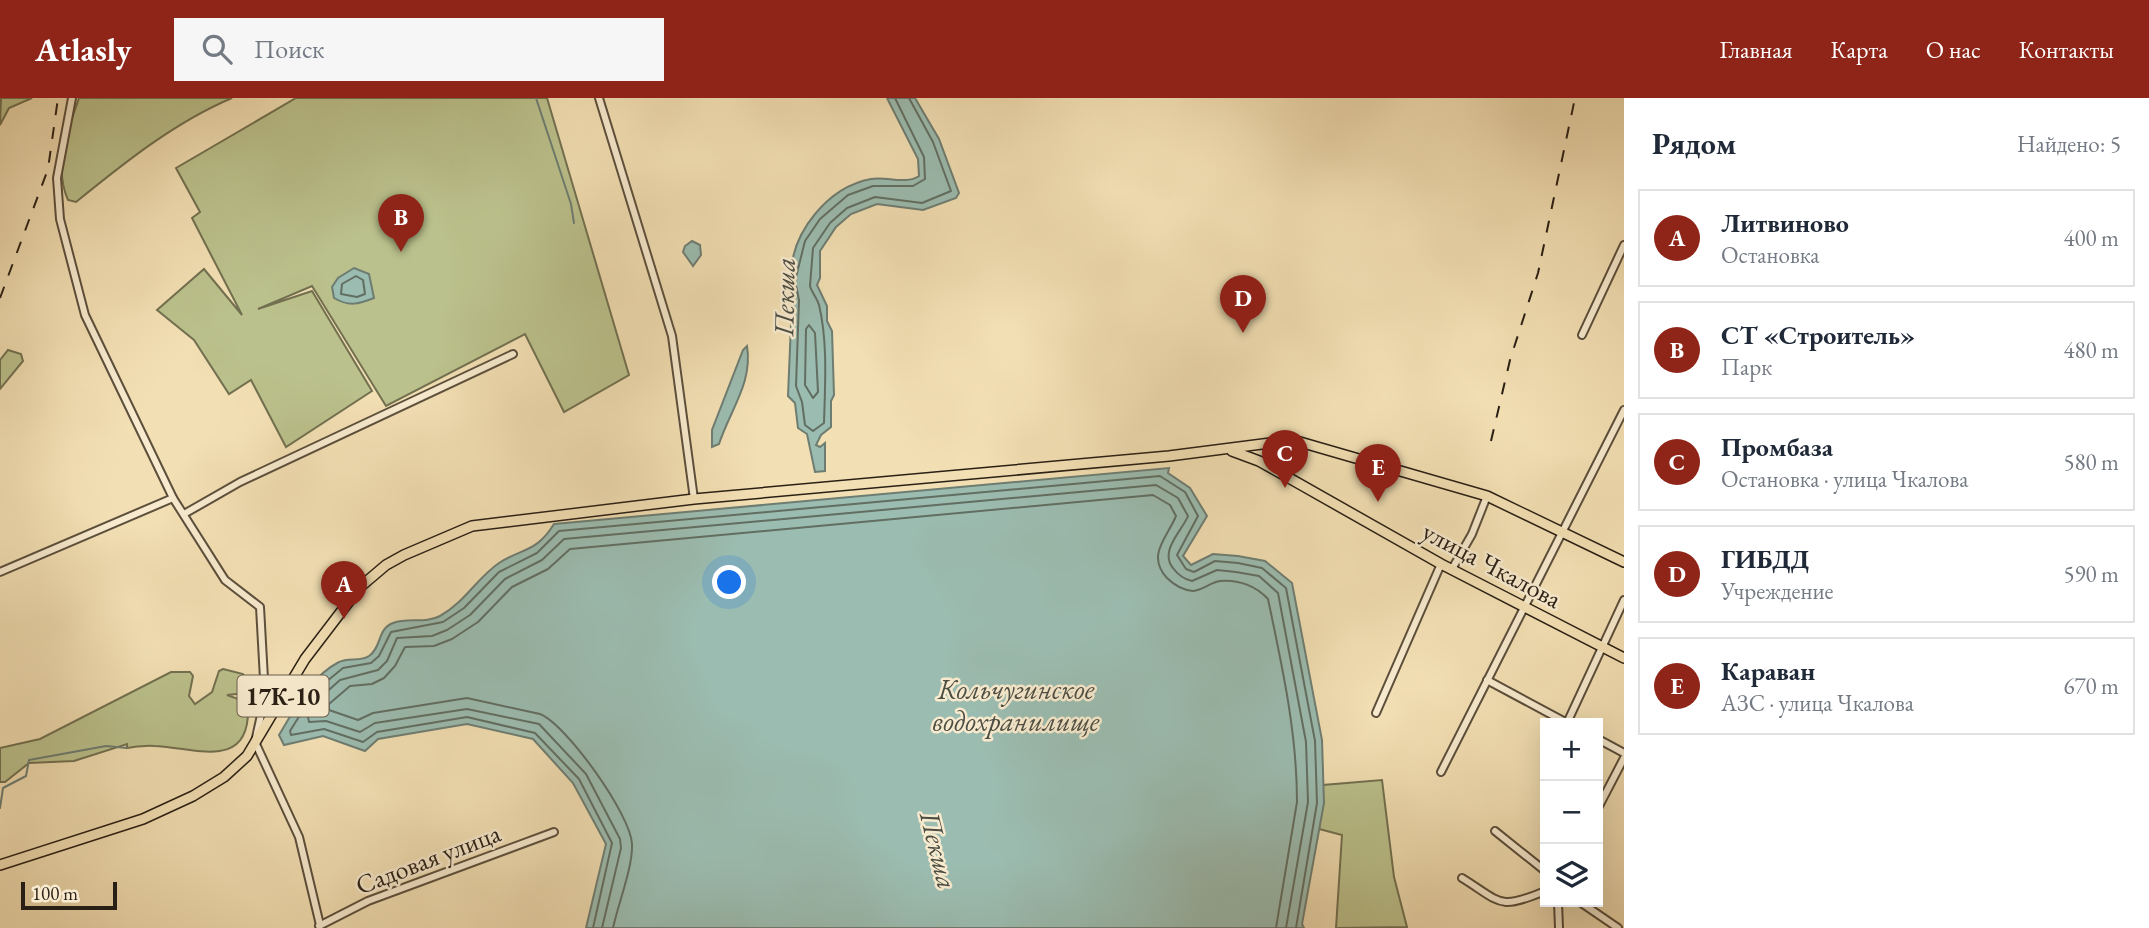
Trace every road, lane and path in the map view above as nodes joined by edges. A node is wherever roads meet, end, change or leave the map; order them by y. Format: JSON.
{"nodes":[{"id":1,"x":72,"y":98,"type":"edge"},
{"id":2,"x":599,"y":98,"type":"edge"},
{"id":3,"x":1624,"y":245,"type":"edge"},
{"id":4,"x":1582,"y":335,"type":"dead end"},
{"id":5,"x":513,"y":354,"type":"dead end"},
{"id":6,"x":1624,"y":410,"type":"edge"},
{"id":7,"x":1230,"y":450,"type":"junction"},
{"id":8,"x":1487,"y":496,"type":"junction"},
{"id":9,"x":173,"y":498,"type":"junction"},
{"id":10,"x":694,"y":499,"type":"junction"},
{"id":11,"x":184,"y":514,"type":"junction"},
{"id":12,"x":1562,"y":532,"type":"junction"},
{"id":13,"x":1624,"y":562,"type":"edge"},
{"id":14,"x":1441,"y":564,"type":"junction"},
{"id":15,"x":1452,"y":569,"type":"junction"},
{"id":16,"x":0,"y":572,"type":"edge"},
{"id":17,"x":1624,"y":600,"type":"edge"},
{"id":18,"x":1524,"y":606,"type":"junction"},
{"id":19,"x":1602,"y":647,"type":"junction"},
{"id":20,"x":1624,"y":658,"type":"edge"},
{"id":21,"x":1487,"y":680,"type":"junction"},
{"id":22,"x":1376,"y":713,"type":"dead end"},
{"id":23,"x":1558,"y":718,"type":"edge"},
{"id":24,"x":1569,"y":718,"type":"edge"},
{"id":25,"x":256,"y":742,"type":"junction"},
{"id":26,"x":1603,"y":743,"type":"edge"},
{"id":27,"x":1624,"y":756,"type":"edge"},
{"id":28,"x":1441,"y":772,"type":"dead end"},
{"id":29,"x":1603,"y":798,"type":"edge"},
{"id":30,"x":1495,"y":831,"type":"dead end"},
{"id":31,"x":554,"y":832,"type":"dead end"},
{"id":32,"x":0,"y":865,"type":"edge"},
{"id":33,"x":1540,"y":867,"type":"edge"},
{"id":34,"x":1462,"y":878,"type":"dead end"},
{"id":35,"x":1540,"y":893,"type":"edge"},
{"id":36,"x":1558,"y":907,"type":"edge"},
{"id":37,"x":1587,"y":907,"type":"edge"},
{"id":38,"x":319,"y":927,"type":"edge"},
{"id":39,"x":1559,"y":928,"type":"edge"},
{"id":40,"x":1618,"y":928,"type":"edge"}],
"edges":[{"from":1,"to":9,"type":"street"},
{"from":2,"to":10,"type":"street"},
{"from":3,"to":4,"type":"street"},
{"from":5,"to":11,"type":"street"},
{"from":6,"to":12,"type":"street"},
{"from":7,"to":8,"type":"main road"},
{"from":7,"to":10,"type":"main road"},
{"from":7,"to":14,"type":"main road","name":"улица Чкалова"},
{"from":8,"to":12,"type":"main road"},
{"from":8,"to":15,"type":"street"},
{"from":9,"to":11,"type":"street"},
{"from":9,"to":16,"type":"street"},
{"from":10,"to":25,"type":"main road","number":"17К-10"},
{"from":11,"to":25,"type":"street"},
{"from":12,"to":13,"type":"main road"},
{"from":12,"to":18,"type":"street"},
{"from":14,"to":15,"type":"main road","name":"улица Чкалова"},
{"from":14,"to":22,"type":"street"},
{"from":15,"to":18,"type":"main road","name":"улица Чкалова"},
{"from":17,"to":19,"type":"street"},
{"from":18,"to":19,"type":"main road","name":"улица Чкалова"},
{"from":18,"to":21,"type":"street"},
{"from":19,"to":20,"type":"main road","name":"улица Чкалова"},
{"from":19,"to":24,"type":"street"},
{"from":21,"to":23,"type":"street"},
{"from":21,"to":28,"type":"street"},
{"from":25,"to":32,"type":"main road","number":"17К-10"},
{"from":25,"to":38,"type":"street"},
{"from":26,"to":27,"type":"street"},
{"from":27,"to":29,"type":"street"},
{"from":30,"to":33,"type":"street"},
{"from":31,"to":38,"type":"street","name":"Садовая улица"},
{"from":34,"to":35,"type":"street"},
{"from":36,"to":39,"type":"street"},
{"from":37,"to":40,"type":"street"}]}
